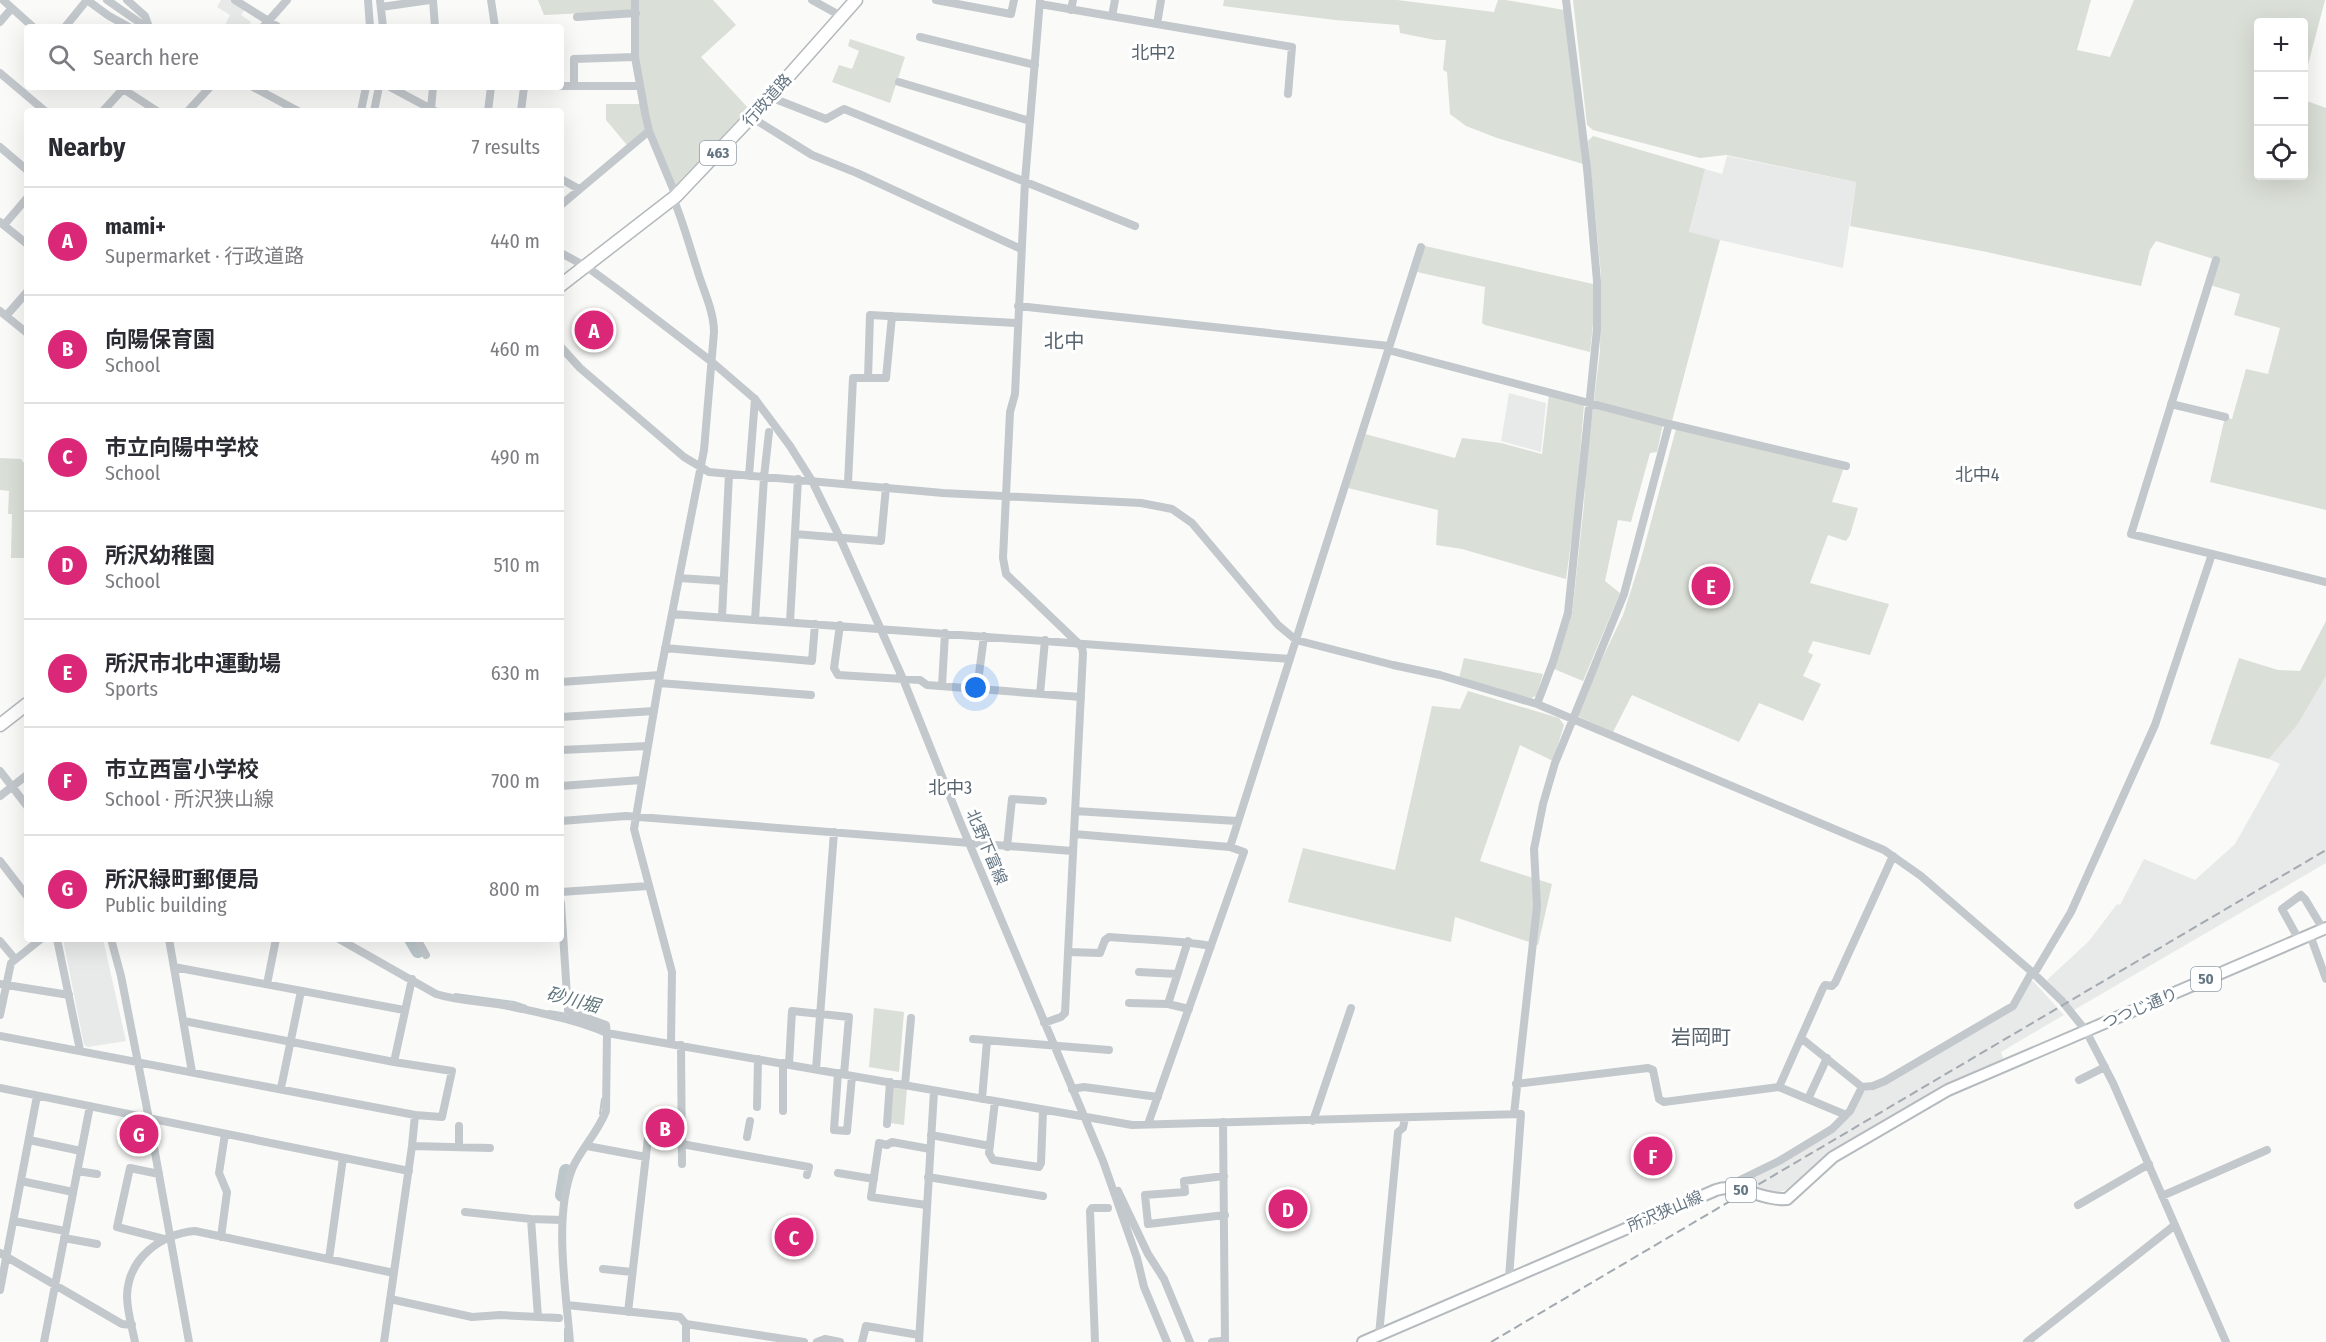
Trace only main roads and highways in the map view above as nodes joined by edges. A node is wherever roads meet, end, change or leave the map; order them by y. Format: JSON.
{"nodes":[{"id":1,"x":856,"y":0,"type":"edge"},
{"id":2,"x":564,"y":283,"type":"edge"},
{"id":3,"x":24,"y":706,"type":"edge"},
{"id":4,"x":3,"y":718,"type":"edge"},
{"id":5,"x":2325,"y":928,"type":"edge"},
{"id":6,"x":1731,"y":1187,"type":"joint"},
{"id":7,"x":1363,"y":1342,"type":"edge"}],
"edges":[{"from":1,"to":2,"type":"highway","name":"行政道路","number":"463"},
{"from":3,"to":4,"type":"highway"},
{"from":5,"to":6,"type":"main road","name":"つつじ通り","number":"50"},
{"from":6,"to":7,"type":"main road","name":"所沢狭山線","number":"50"}]}
